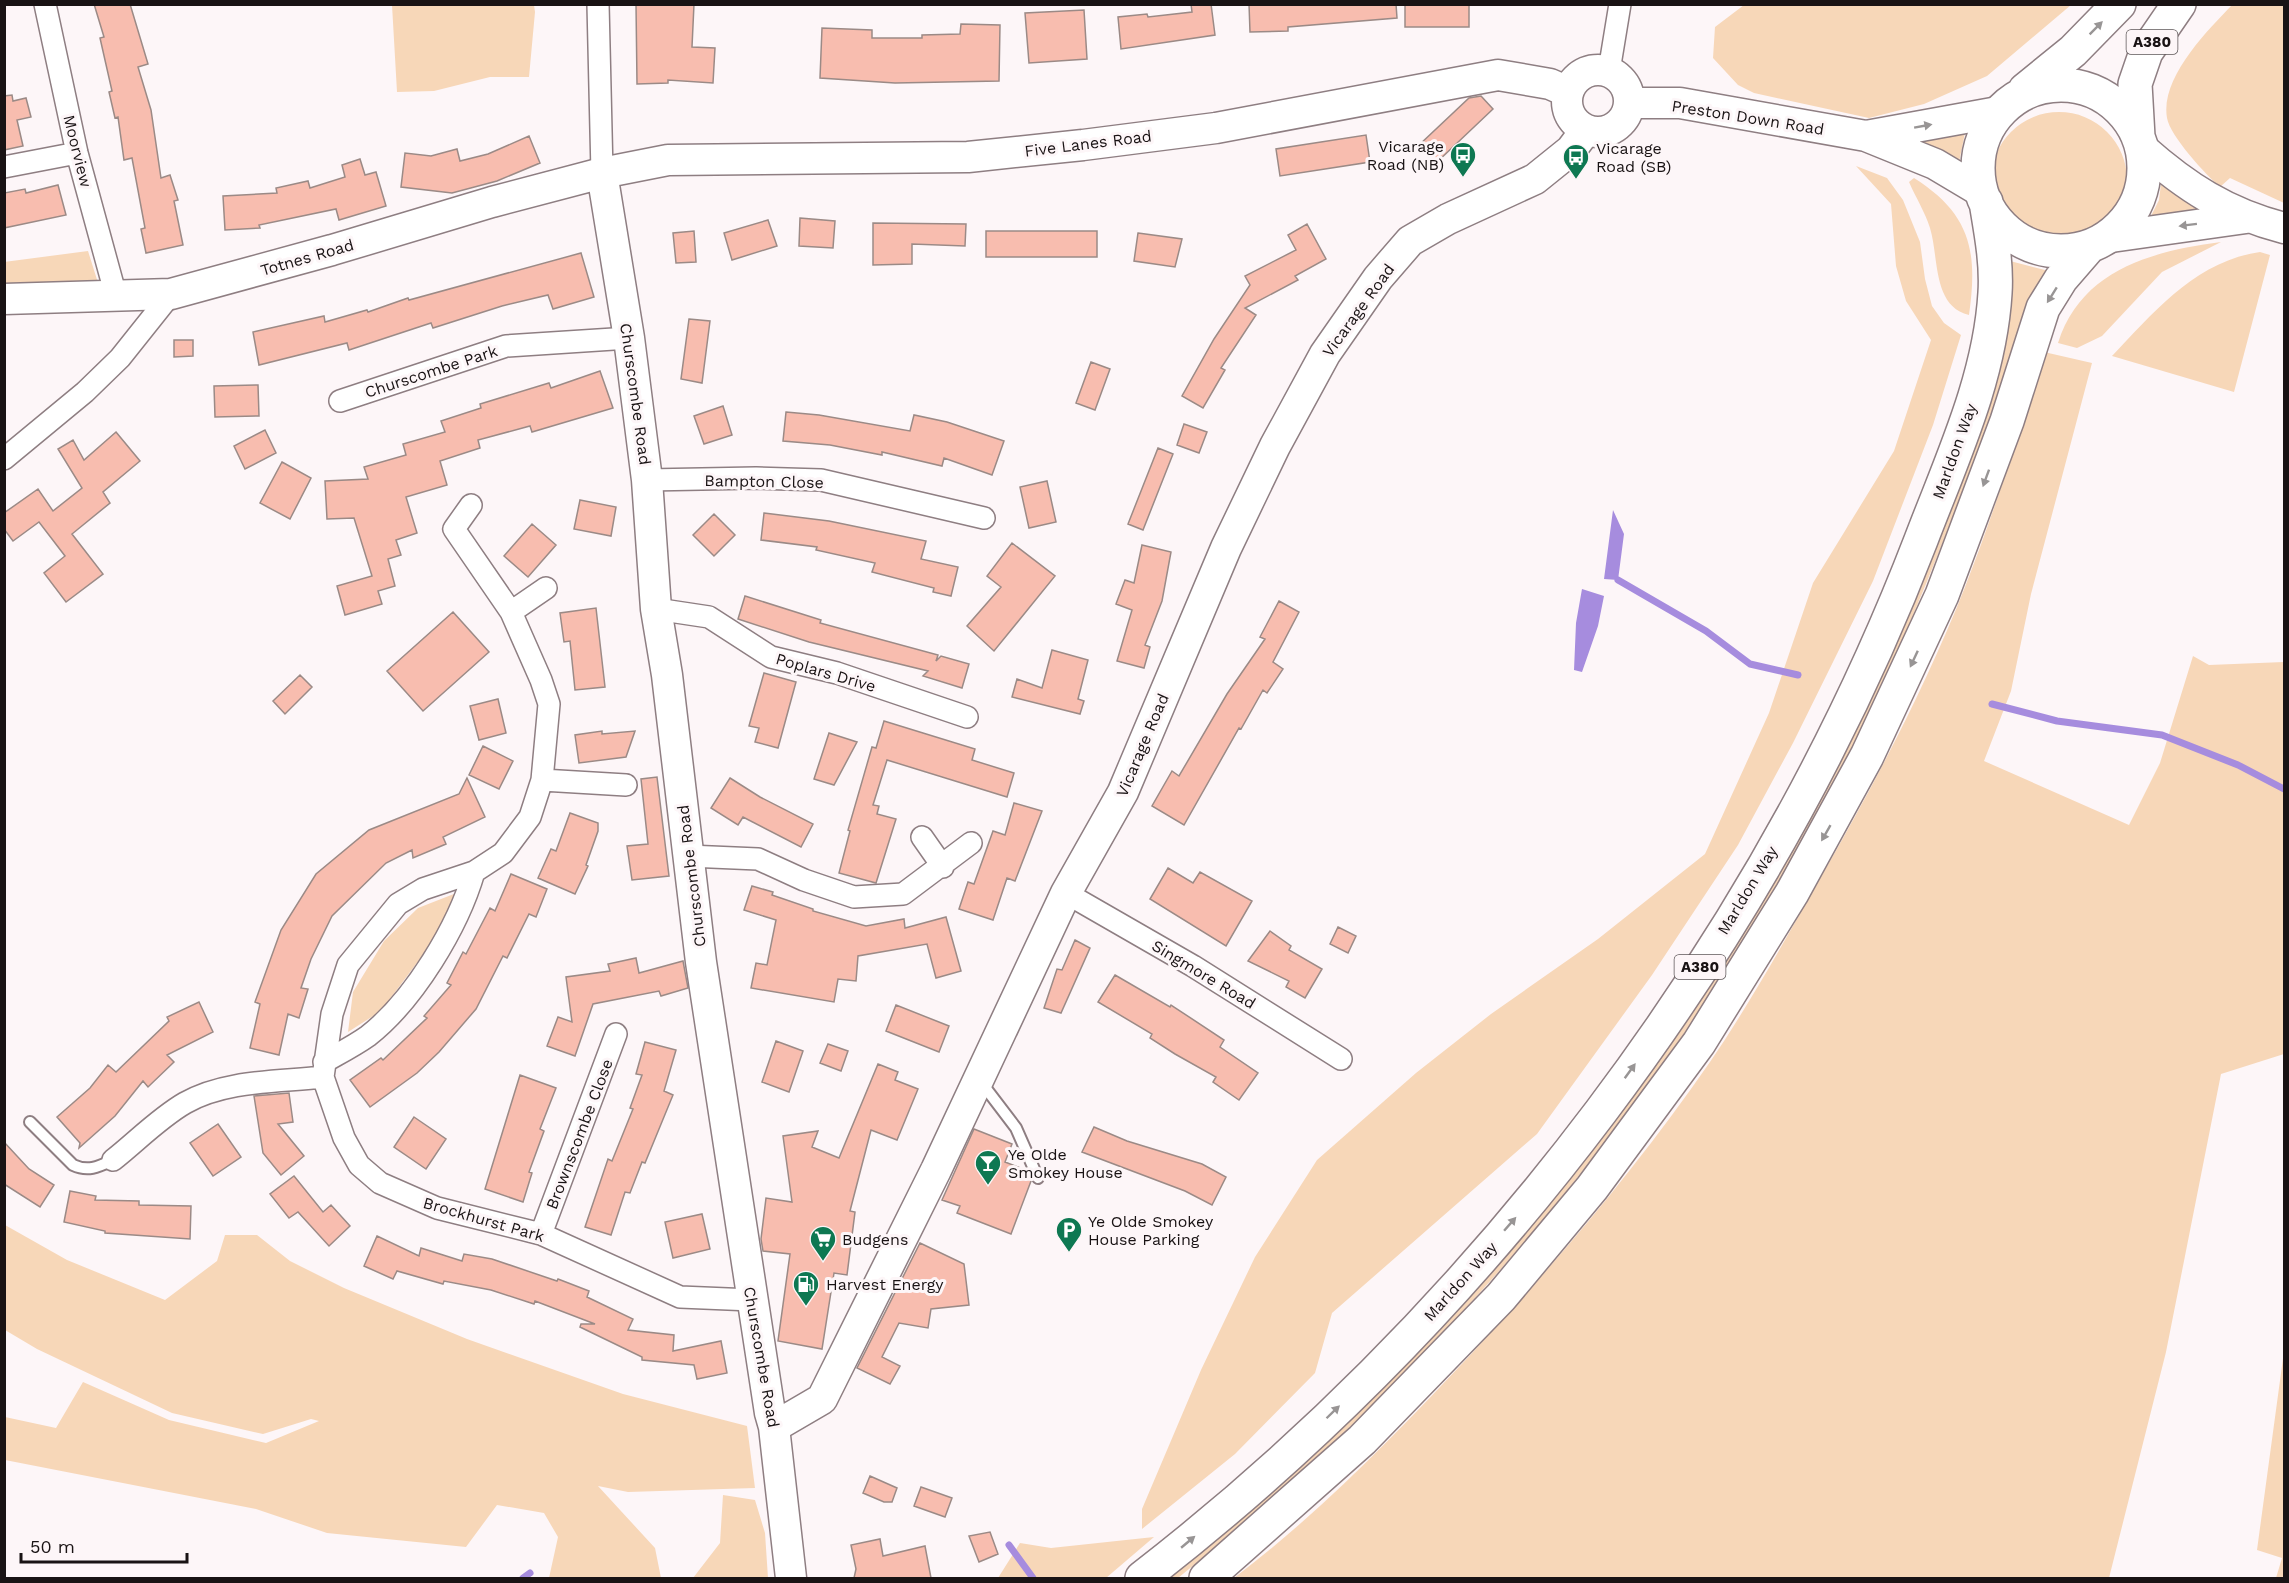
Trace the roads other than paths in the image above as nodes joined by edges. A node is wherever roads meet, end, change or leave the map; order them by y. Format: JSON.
{"nodes":[{"id":1,"x":45,"y":4,"type":"edge"},
{"id":2,"x":598,"y":4,"type":"edge"},
{"id":3,"x":1620,"y":4,"type":"edge"},
{"id":4,"x":2118,"y":4,"type":"edge"},
{"id":5,"x":2179,"y":4,"type":"edge"},
{"id":6,"x":1609,"y":71,"type":"junction"},
{"id":7,"x":1568,"y":92,"type":"junction"},
{"id":8,"x":1630,"y":103,"type":"junction"},
{"id":9,"x":2006,"y":106,"type":"junction"},
{"id":10,"x":1586,"y":130,"type":"junction"},
{"id":11,"x":1866,"y":136,"type":"junction"},
{"id":12,"x":2140,"y":143,"type":"junction"},
{"id":13,"x":77,"y":153,"type":"junction"},
{"id":14,"x":4,"y":167,"type":"edge"},
{"id":15,"x":602,"y":173,"type":"junction"},
{"id":16,"x":1984,"y":197,"type":"junction"},
{"id":17,"x":2246,"y":218,"type":"junction"},
{"id":18,"x":2284,"y":228,"type":"edge"},
{"id":19,"x":2096,"y":243,"type":"junction"},
{"id":20,"x":171,"y":294,"type":"junction"},
{"id":21,"x":116,"y":296,"type":"junction"},
{"id":22,"x":4,"y":299,"type":"edge"},
{"id":23,"x":629,"y":338,"type":"junction"},
{"id":24,"x":340,"y":401,"type":"dead end"},
{"id":25,"x":4,"y":459,"type":"edge"},
{"id":26,"x":648,"y":480,"type":"junction"},
{"id":27,"x":471,"y":505,"type":"dead end"},
{"id":28,"x":984,"y":518,"type":"dead end"},
{"id":29,"x":546,"y":588,"type":"dead end"},
{"id":30,"x":656,"y":609,"type":"junction"},
{"id":31,"x":511,"y":612,"type":"junction"},
{"id":32,"x":967,"y":717,"type":"dead end"},
{"id":33,"x":542,"y":780,"type":"junction"},
{"id":34,"x":626,"y":785,"type":"dead end"},
{"id":35,"x":922,"y":837,"type":"dead end"},
{"id":36,"x":971,"y":843,"type":"dead end"},
{"id":37,"x":688,"y":856,"type":"junction"},
{"id":38,"x":943,"y":867,"type":"junction"},
{"id":39,"x":474,"y":872,"type":"junction"},
{"id":40,"x":1066,"y":892,"type":"junction"},
{"id":41,"x":616,"y":1034,"type":"dead end"},
{"id":42,"x":1341,"y":1059,"type":"dead end"},
{"id":43,"x":324,"y":1070,"type":"junction"},
{"id":44,"x":979,"y":1079,"type":"junction"},
{"id":45,"x":30,"y":1122,"type":"dead end"},
{"id":46,"x":113,"y":1160,"type":"joint"},
{"id":47,"x":1038,"y":1178,"type":"dead end"},
{"id":48,"x":541,"y":1234,"type":"junction"},
{"id":49,"x":752,"y":1300,"type":"junction"},
{"id":50,"x":774,"y":1427,"type":"junction"},
{"id":51,"x":790,"y":1578,"type":"edge"},
{"id":52,"x":1142,"y":1578,"type":"edge"},
{"id":53,"x":1206,"y":1578,"type":"edge"}],
"edges":[{"from":1,"to":13,"type":"street","name":"Moorview"},
{"from":2,"to":15,"type":"street"},
{"from":3,"to":6,"type":"street"},
{"from":9,"to":4,"type":"highway","number":"A380","one_way":true},
{"from":5,"to":12,"type":"highway","number":"A380"},
{"from":6,"to":7,"type":"street"},
{"from":6,"to":8,"type":"street"},
{"from":7,"to":10,"type":"street"},
{"from":7,"to":15,"type":"street","name":"Five Lanes Road"},
{"from":8,"to":10,"type":"street"},
{"from":8,"to":11,"type":"street","name":"Preston Down Road"},
{"from":11,"to":9,"type":"street","name":"Preston Down Road","one_way":true},
{"from":9,"to":12,"type":"highway"},
{"from":9,"to":16,"type":"highway"},
{"from":10,"to":40,"type":"street","name":"Vicarage Road"},
{"from":11,"to":16,"type":"street","name":"Preston Down Road"},
{"from":12,"to":17,"type":"street"},
{"from":12,"to":19,"type":"highway"},
{"from":13,"to":14,"type":"street"},
{"from":13,"to":21,"type":"street","name":"Moorview"},
{"from":15,"to":20,"type":"street","name":"Totnes Road"},
{"from":15,"to":23,"type":"street","name":"Churscombe Road"},
{"from":16,"to":19,"type":"highway"},
{"from":52,"to":16,"type":"highway","name":"Marldon Way","number":"A380","one_way":true},
{"from":17,"to":18,"type":"street"},
{"from":17,"to":19,"type":"street","one_way":true},
{"from":19,"to":53,"type":"highway","number":"A380","one_way":true},
{"from":20,"to":21,"type":"street","name":"Totnes Road"},
{"from":20,"to":25,"type":"street"},
{"from":21,"to":22,"type":"street","name":"Totnes Road"},
{"from":23,"to":24,"type":"street","name":"Churscombe Park"},
{"from":23,"to":26,"type":"street","name":"Churscombe Road"},
{"from":26,"to":28,"type":"street","name":"Bampton Close"},
{"from":26,"to":30,"type":"street","name":"Churscombe Road"},
{"from":27,"to":31,"type":"street","name":"Brockhurst Park"},
{"from":29,"to":31,"type":"street"},
{"from":30,"to":32,"type":"street","name":"Poplars Drive"},
{"from":30,"to":37,"type":"street","name":"Churscombe Road"},
{"from":31,"to":33,"type":"street","name":"Brockhurst Park"},
{"from":33,"to":34,"type":"street"},
{"from":33,"to":39,"type":"street","name":"Brockhurst Park"},
{"from":35,"to":38,"type":"street"},
{"from":36,"to":38,"type":"street"},
{"from":37,"to":38,"type":"street"},
{"from":37,"to":49,"type":"street","name":"Churscombe Road"},
{"from":39,"to":43,"type":"street"},
{"from":39,"to":43,"type":"street","name":"Brockhurst Park"},
{"from":40,"to":42,"type":"street","name":"Singmore Road"},
{"from":40,"to":44,"type":"street","name":"Vicarage Road"},
{"from":41,"to":48,"type":"street","name":"Brownscombe Close"},
{"from":43,"to":46,"type":"street"},
{"from":43,"to":48,"type":"street","name":"Brockhurst Park"},
{"from":44,"to":47,"type":"lane"},
{"from":44,"to":50,"type":"street","name":"Vicarage Road"},
{"from":45,"to":46,"type":"lane"},
{"from":48,"to":49,"type":"street","name":"Brockhurst Park"},
{"from":49,"to":50,"type":"street","name":"Churscombe Road"},
{"from":50,"to":51,"type":"street","name":"Churscombe Road"}]}
